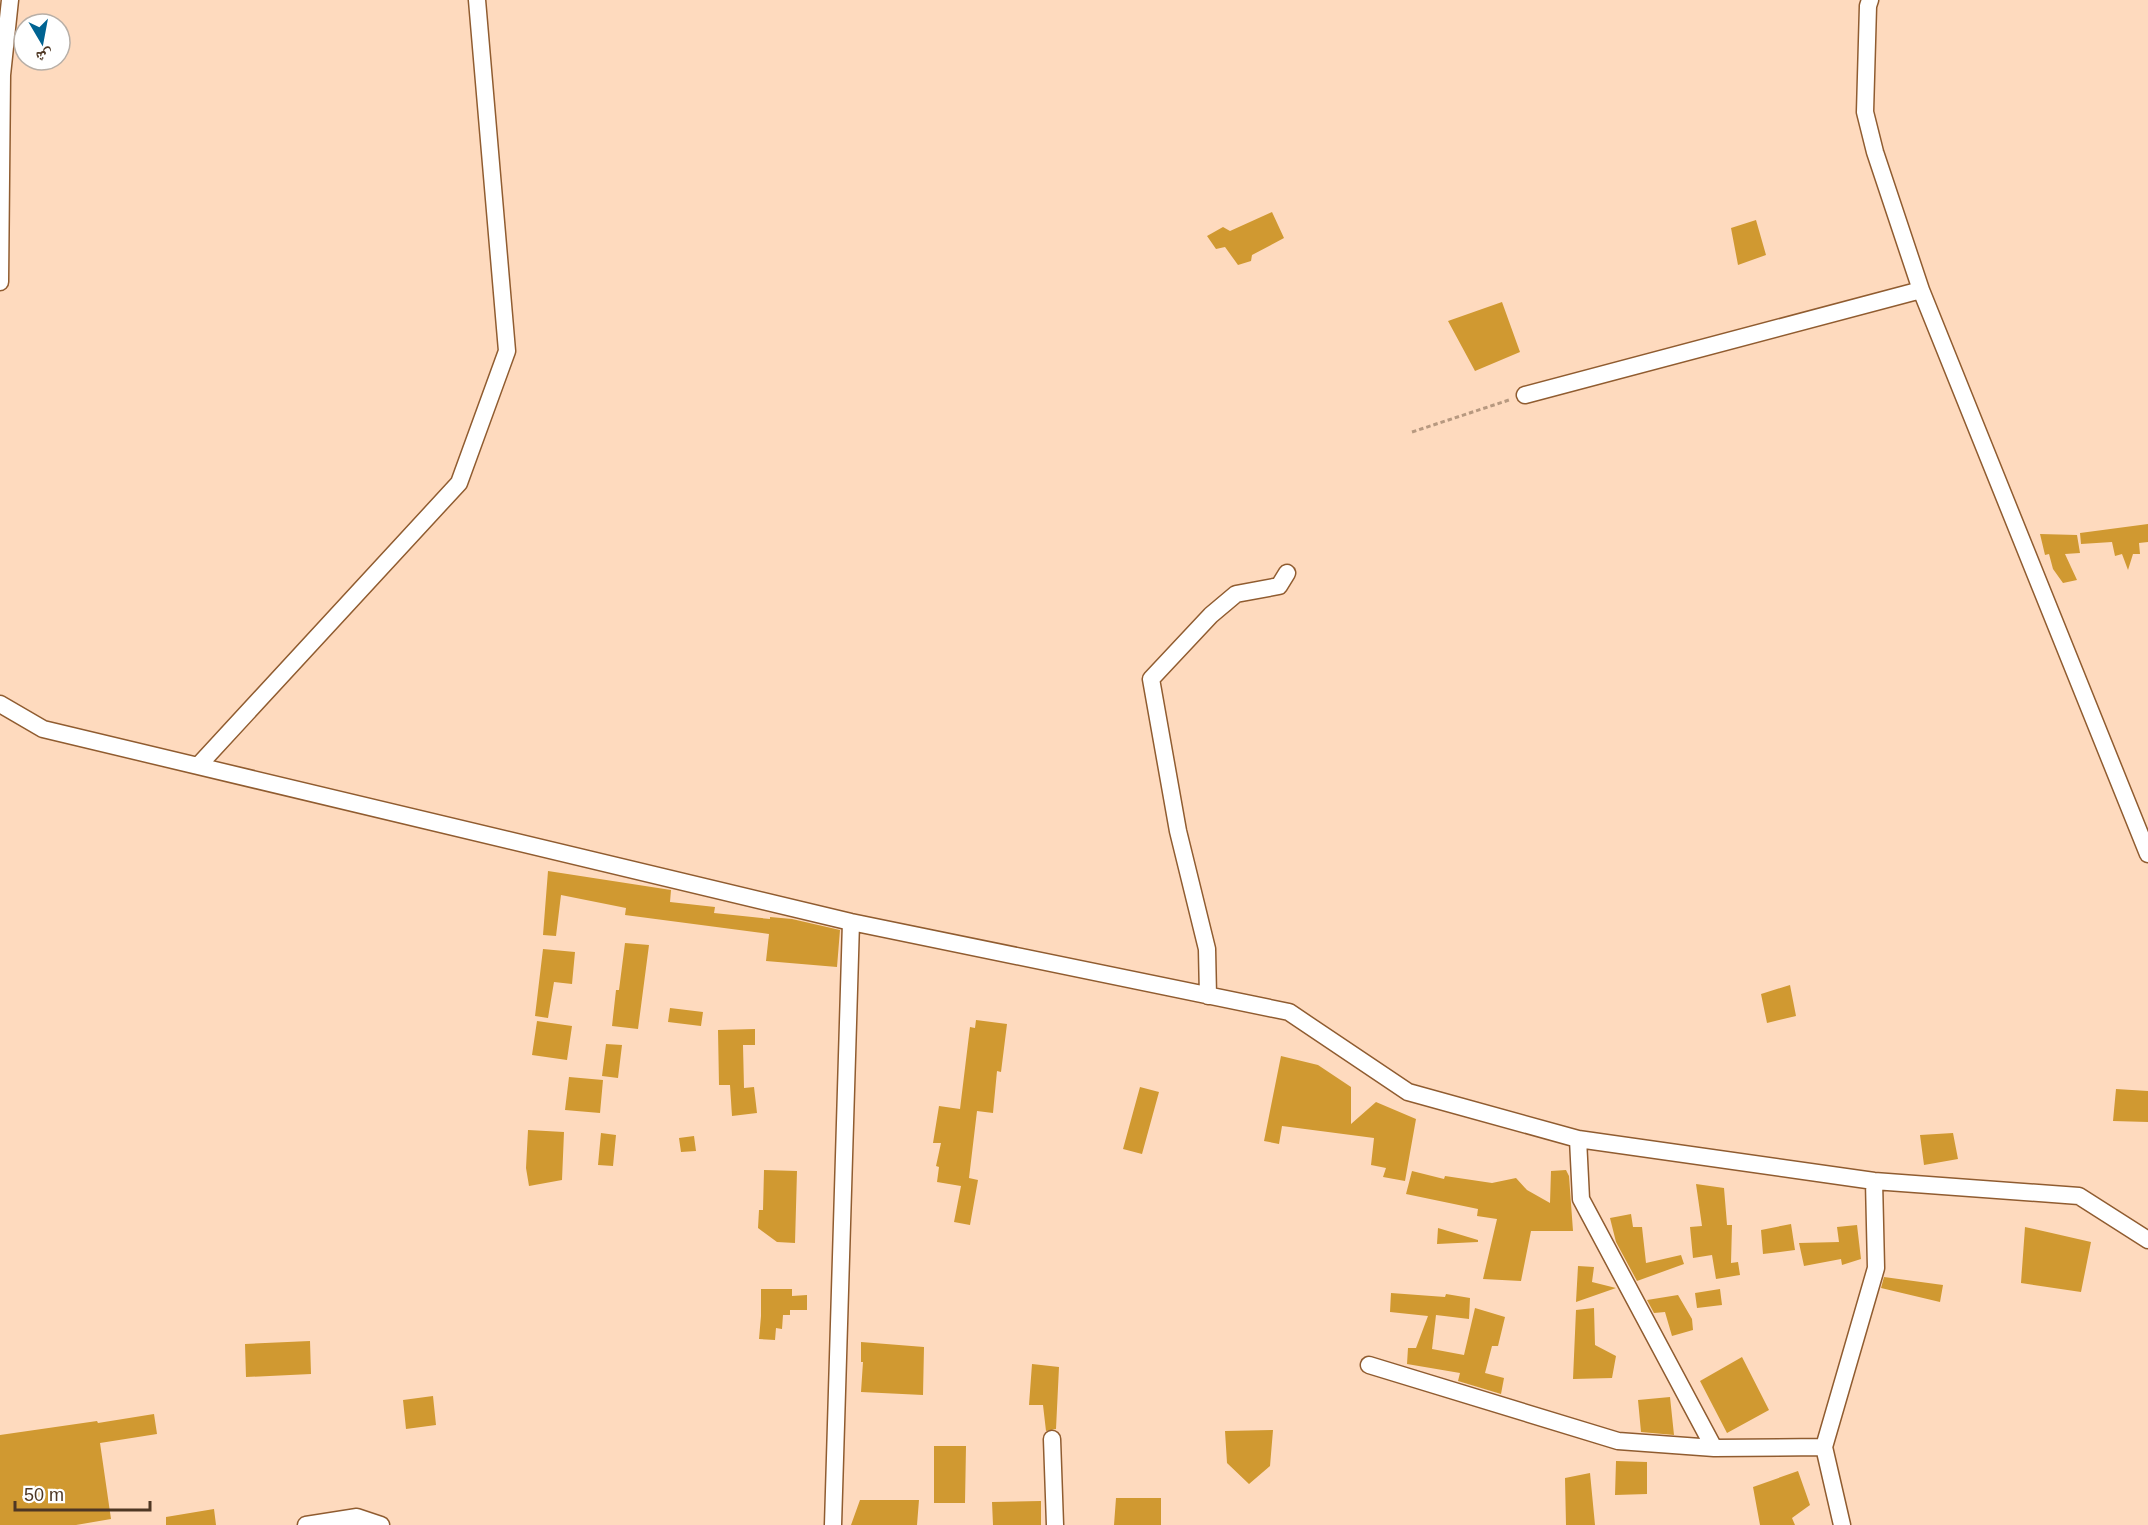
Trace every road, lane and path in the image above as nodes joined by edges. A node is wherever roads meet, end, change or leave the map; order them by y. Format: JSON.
{"nodes":[{"id":1,"x":10,"y":0,"type":"edge"},
{"id":2,"x":477,"y":0,"type":"edge"},
{"id":3,"x":1870,"y":0,"type":"edge"},
{"id":4,"x":0,"y":282,"type":"edge"},
{"id":5,"x":1922,"y":290,"type":"junction"},
{"id":6,"x":1525,"y":394,"type":"joint"},
{"id":7,"x":1412,"y":432,"type":"dead end"},
{"id":8,"x":1287,"y":573,"type":"dead end"},
{"id":9,"x":0,"y":704,"type":"edge"},
{"id":10,"x":198,"y":766,"type":"junction"},
{"id":11,"x":2148,"y":854,"type":"edge"},
{"id":12,"x":851,"y":922,"type":"junction"},
{"id":13,"x":1208,"y":996,"type":"junction"},
{"id":14,"x":1578,"y":1139,"type":"junction"},
{"id":15,"x":1874,"y":1181,"type":"junction"},
{"id":16,"x":2148,"y":1240,"type":"edge"},
{"id":17,"x":1369,"y":1365,"type":"dead end"},
{"id":18,"x":1052,"y":1439,"type":"dead end"},
{"id":19,"x":1824,"y":1447,"type":"junction"},
{"id":20,"x":1714,"y":1449,"type":"junction"},
{"id":21,"x":306,"y":1525,"type":"edge"},
{"id":22,"x":381,"y":1525,"type":"edge"},
{"id":23,"x":832,"y":1525,"type":"edge"},
{"id":24,"x":1055,"y":1525,"type":"edge"},
{"id":25,"x":1842,"y":1525,"type":"edge"}],
"edges":[{"from":1,"to":4,"type":"street"},
{"from":2,"to":10,"type":"street"},
{"from":3,"to":5,"type":"street"},
{"from":5,"to":6,"type":"street"},
{"from":5,"to":11,"type":"street"},
{"from":6,"to":7,"type":"path"},
{"from":8,"to":13,"type":"street"},
{"from":9,"to":10,"type":"street"},
{"from":10,"to":12,"type":"street"},
{"from":12,"to":13,"type":"street"},
{"from":12,"to":23,"type":"street"},
{"from":13,"to":14,"type":"street"},
{"from":14,"to":15,"type":"street"},
{"from":14,"to":20,"type":"street"},
{"from":15,"to":16,"type":"street"},
{"from":15,"to":19,"type":"street"},
{"from":17,"to":20,"type":"street"},
{"from":18,"to":24,"type":"street"},
{"from":19,"to":20,"type":"street"},
{"from":19,"to":25,"type":"street"},
{"from":21,"to":22,"type":"street"}]}
